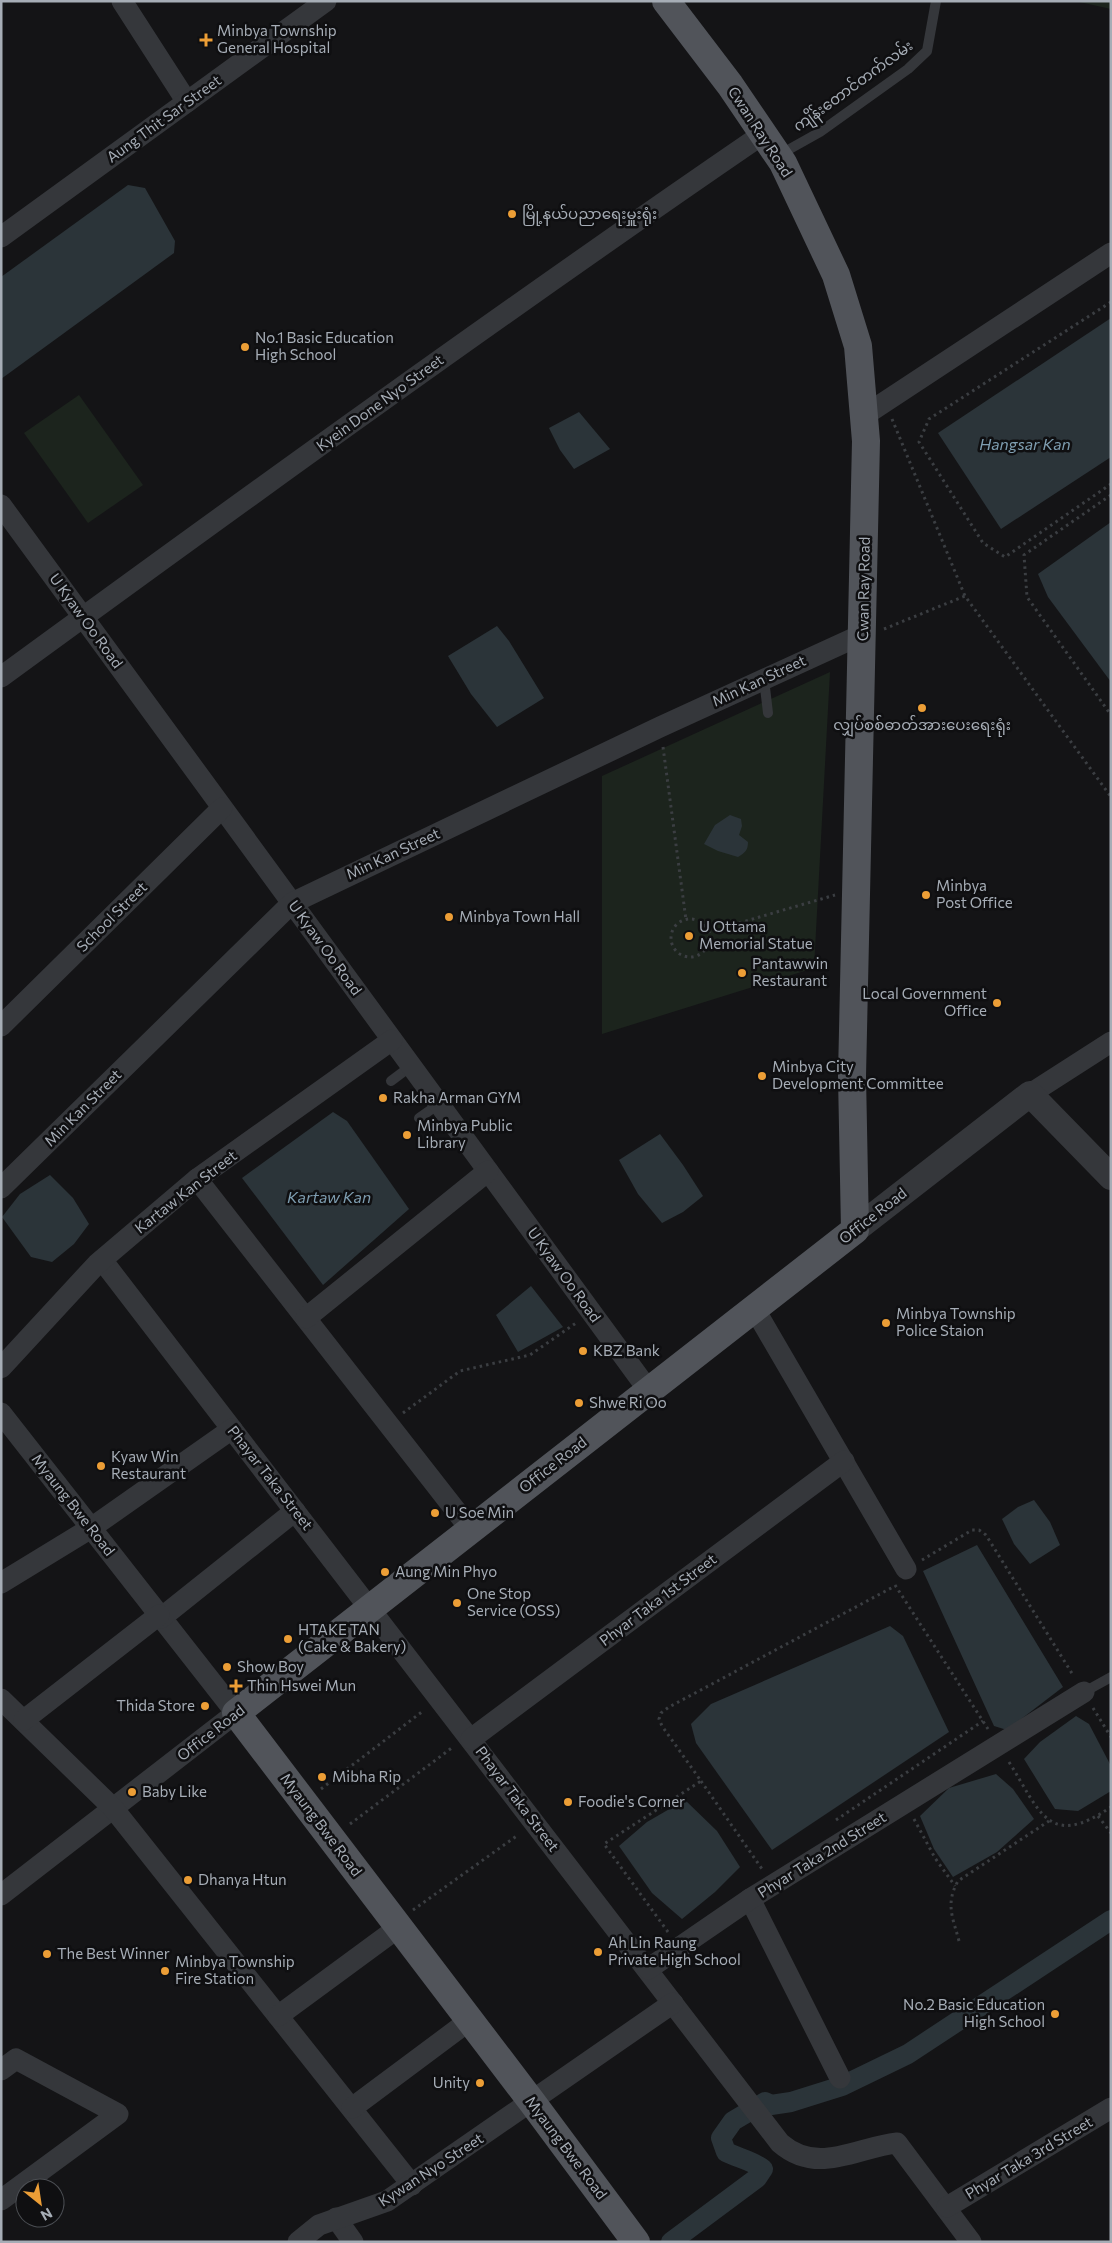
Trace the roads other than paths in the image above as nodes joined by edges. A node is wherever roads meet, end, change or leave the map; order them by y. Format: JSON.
{"nodes":[{"id":1,"x":122,"y":1,"type":"edge"},
{"id":2,"x":326,"y":1,"type":"edge"},
{"id":3,"x":666,"y":1,"type":"edge"},
{"id":4,"x":936,"y":1,"type":"edge"},
{"id":5,"x":187,"y":102,"type":"junction"},
{"id":6,"x":771,"y":145,"type":"junction"},
{"id":7,"x":1,"y":237,"type":"edge"},
{"id":8,"x":1111,"y":253,"type":"edge"},
{"id":9,"x":875,"y":409,"type":"junction"},
{"id":10,"x":1,"y":505,"type":"edge"},
{"id":11,"x":83,"y":617,"type":"junction"},
{"id":12,"x":863,"y":636,"type":"junction"},
{"id":13,"x":1,"y":677,"type":"edge"},
{"id":14,"x":764,"y":679,"type":"junction"},
{"id":15,"x":768,"y":713,"type":"dead end"},
{"id":16,"x":222,"y":808,"type":"junction"},
{"id":17,"x":292,"y":902,"type":"junction"},
{"id":18,"x":1,"y":1026,"type":"edge"},
{"id":19,"x":392,"y":1040,"type":"junction"},
{"id":20,"x":1111,"y":1042,"type":"edge"},
{"id":21,"x":411,"y":1066,"type":"junction"},
{"id":22,"x":391,"y":1081,"type":"dead end"},
{"id":23,"x":1030,"y":1094,"type":"junction"},
{"id":24,"x":439,"y":1104,"type":"junction"},
{"id":25,"x":419,"y":1118,"type":"dead end"},
{"id":26,"x":488,"y":1171,"type":"junction"},
{"id":27,"x":1111,"y":1177,"type":"edge"},
{"id":28,"x":197,"y":1179,"type":"junction"},
{"id":29,"x":1,"y":1188,"type":"edge"},
{"id":30,"x":855,"y":1230,"type":"junction"},
{"id":31,"x":102,"y":1260,"type":"junction"},
{"id":32,"x":754,"y":1308,"type":"junction"},
{"id":33,"x":306,"y":1318,"type":"junction"},
{"id":34,"x":1,"y":1368,"type":"edge"},
{"id":35,"x":648,"y":1391,"type":"junction"},
{"id":36,"x":1,"y":1413,"type":"edge"},
{"id":37,"x":232,"y":1429,"type":"junction"},
{"id":38,"x":844,"y":1461,"type":"junction"},
{"id":39,"x":295,"y":1511,"type":"junction"},
{"id":40,"x":91,"y":1528,"type":"junction"},
{"id":41,"x":471,"y":1530,"type":"junction"},
{"id":42,"x":906,"y":1568,"type":"road end"},
{"id":43,"x":1,"y":1583,"type":"edge"},
{"id":44,"x":370,"y":1608,"type":"junction"},
{"id":45,"x":160,"y":1616,"type":"junction"},
{"id":46,"x":1111,"y":1676,"type":"edge"},
{"id":47,"x":1084,"y":1692,"type":"joint"},
{"id":48,"x":1,"y":1699,"type":"edge"},
{"id":49,"x":236,"y":1713,"type":"junction"},
{"id":50,"x":24,"y":1720,"type":"junction"},
{"id":51,"x":470,"y":1737,"type":"junction"},
{"id":52,"x":114,"y":1808,"type":"junction"},
{"id":53,"x":1,"y":1895,"type":"edge"},
{"id":54,"x":750,"y":1900,"type":"junction"},
{"id":55,"x":397,"y":1925,"type":"junction"},
{"id":56,"x":648,"y":1969,"type":"junction"},
{"id":57,"x":673,"y":2003,"type":"junction"},
{"id":58,"x":278,"y":2016,"type":"junction"},
{"id":59,"x":470,"y":2020,"type":"junction"},
{"id":60,"x":1,"y":2070,"type":"edge"},
{"id":61,"x":840,"y":2078,"type":"dead end"},
{"id":62,"x":532,"y":2102,"type":"junction"},
{"id":63,"x":352,"y":2108,"type":"junction"},
{"id":64,"x":1111,"y":2108,"type":"edge"},
{"id":65,"x":412,"y":2185,"type":"junction"},
{"id":66,"x":1,"y":2200,"type":"edge"},
{"id":67,"x":947,"y":2207,"type":"junction"},
{"id":68,"x":336,"y":2218,"type":"junction"},
{"id":69,"x":635,"y":2241,"type":"edge"},
{"id":70,"x":298,"y":2242,"type":"edge"},
{"id":71,"x":353,"y":2242,"type":"edge"},
{"id":72,"x":971,"y":2242,"type":"edge"}],
"edges":[{"from":1,"to":5,"type":"street"},
{"from":2,"to":5,"type":"street","name":"Aung Thit Sar Street"},
{"from":3,"to":6,"type":"main road","name":"Cwan Ray Road"},
{"from":4,"to":6,"type":"lane","name":"ကျိန်းတောင်တက်လမ်း"},
{"from":5,"to":7,"type":"street","name":"Aung Thit Sar Street"},
{"from":6,"to":9,"type":"main road","name":"Cwan Ray Road"},
{"from":6,"to":11,"type":"street","name":"Kyein Done Nyo Street"},
{"from":8,"to":9,"type":"street"},
{"from":9,"to":12,"type":"main road","name":"Cwan Ray Road"},
{"from":10,"to":11,"type":"street","name":"U Kyaw Oo Road"},
{"from":11,"to":13,"type":"street","name":"Kyein Done Nyo Street"},
{"from":11,"to":16,"type":"street","name":"U Kyaw Oo Road"},
{"from":12,"to":14,"type":"street","name":"Min Kan Street"},
{"from":12,"to":30,"type":"main road","name":"Cwan Ray Road"},
{"from":14,"to":15,"type":"lane"},
{"from":14,"to":17,"type":"street","name":"Min Kan Street"},
{"from":16,"to":17,"type":"street","name":"U Kyaw Oo Road"},
{"from":16,"to":18,"type":"street","name":"School Street"},
{"from":17,"to":19,"type":"street","name":"U Kyaw Oo Road"},
{"from":17,"to":29,"type":"street","name":"Min Kan Street"},
{"from":19,"to":21,"type":"street","name":"U Kyaw Oo Road"},
{"from":19,"to":28,"type":"street","name":"Kartaw Kan Street"},
{"from":20,"to":23,"type":"street","name":"Office Road"},
{"from":21,"to":22,"type":"lane"},
{"from":21,"to":24,"type":"street","name":"U Kyaw Oo Road"},
{"from":23,"to":27,"type":"street"},
{"from":23,"to":30,"type":"street","name":"Office Road"},
{"from":24,"to":25,"type":"lane"},
{"from":24,"to":26,"type":"street","name":"U Kyaw Oo Road"},
{"from":26,"to":33,"type":"street"},
{"from":26,"to":35,"type":"street","name":"U Kyaw Oo Road"},
{"from":28,"to":31,"type":"street","name":"Kartaw Kan Street"},
{"from":28,"to":33,"type":"street"},
{"from":30,"to":32,"type":"main road","name":"Office Road"},
{"from":31,"to":34,"type":"street","name":"Kartaw Kan Street"},
{"from":31,"to":37,"type":"street","name":"Phayar Taka Street"},
{"from":32,"to":35,"type":"main road","name":"Office Road"},
{"from":32,"to":38,"type":"street"},
{"from":33,"to":41,"type":"street"},
{"from":35,"to":41,"type":"main road","name":"Office Road"},
{"from":36,"to":40,"type":"street","name":"Myaung Bwe Road"},
{"from":37,"to":39,"type":"street","name":"Phayar Taka Street"},
{"from":37,"to":40,"type":"street"},
{"from":38,"to":42,"type":"street"},
{"from":38,"to":51,"type":"street","name":"Phyar Taka 1st Street"},
{"from":39,"to":44,"type":"street","name":"Phayar Taka Street"},
{"from":39,"to":45,"type":"street"},
{"from":40,"to":43,"type":"street"},
{"from":40,"to":45,"type":"street","name":"Myaung Bwe Road"},
{"from":41,"to":44,"type":"main road","name":"Office Road"},
{"from":44,"to":49,"type":"main road","name":"Office Road"},
{"from":44,"to":51,"type":"street","name":"Phayar Taka Street"},
{"from":45,"to":49,"type":"street","name":"Myaung Bwe Road"},
{"from":45,"to":50,"type":"street"},
{"from":46,"to":47,"type":"lane"},
{"from":47,"to":54,"type":"street","name":"Phyar Taka 2nd Street"},
{"from":48,"to":50,"type":"street"},
{"from":49,"to":52,"type":"street","name":"Office Road"},
{"from":49,"to":55,"type":"main road","name":"Myaung Bwe Road"},
{"from":50,"to":52,"type":"street"},
{"from":51,"to":56,"type":"street","name":"Phayar Taka Street"},
{"from":52,"to":53,"type":"street","name":"Office Road"},
{"from":52,"to":58,"type":"street"},
{"from":54,"to":56,"type":"street","name":"Phyar Taka 2nd Street"},
{"from":54,"to":61,"type":"street"},
{"from":55,"to":58,"type":"street"},
{"from":55,"to":59,"type":"main road","name":"Myaung Bwe Road"},
{"from":56,"to":57,"type":"street","name":"Phayar Taka Street"},
{"from":57,"to":62,"type":"street","name":"Kywan Nyo Street"},
{"from":57,"to":67,"type":"street","name":"Phayar Taka Street"},
{"from":58,"to":63,"type":"street"},
{"from":59,"to":62,"type":"main road","name":"Myaung Bwe Road"},
{"from":59,"to":63,"type":"street"},
{"from":60,"to":66,"type":"street"},
{"from":62,"to":65,"type":"street","name":"Kywan Nyo Street"},
{"from":62,"to":69,"type":"main road","name":"Myaung Bwe Road"},
{"from":63,"to":65,"type":"street"},
{"from":64,"to":67,"type":"street","name":"Phyar Taka 3rd Street"},
{"from":65,"to":68,"type":"street","name":"Kywan Nyo Street"},
{"from":67,"to":72,"type":"street","name":"Phayar Taka Street"},
{"from":68,"to":70,"type":"street","name":"Kywan Nyo Street"},
{"from":68,"to":71,"type":"street"}]}
